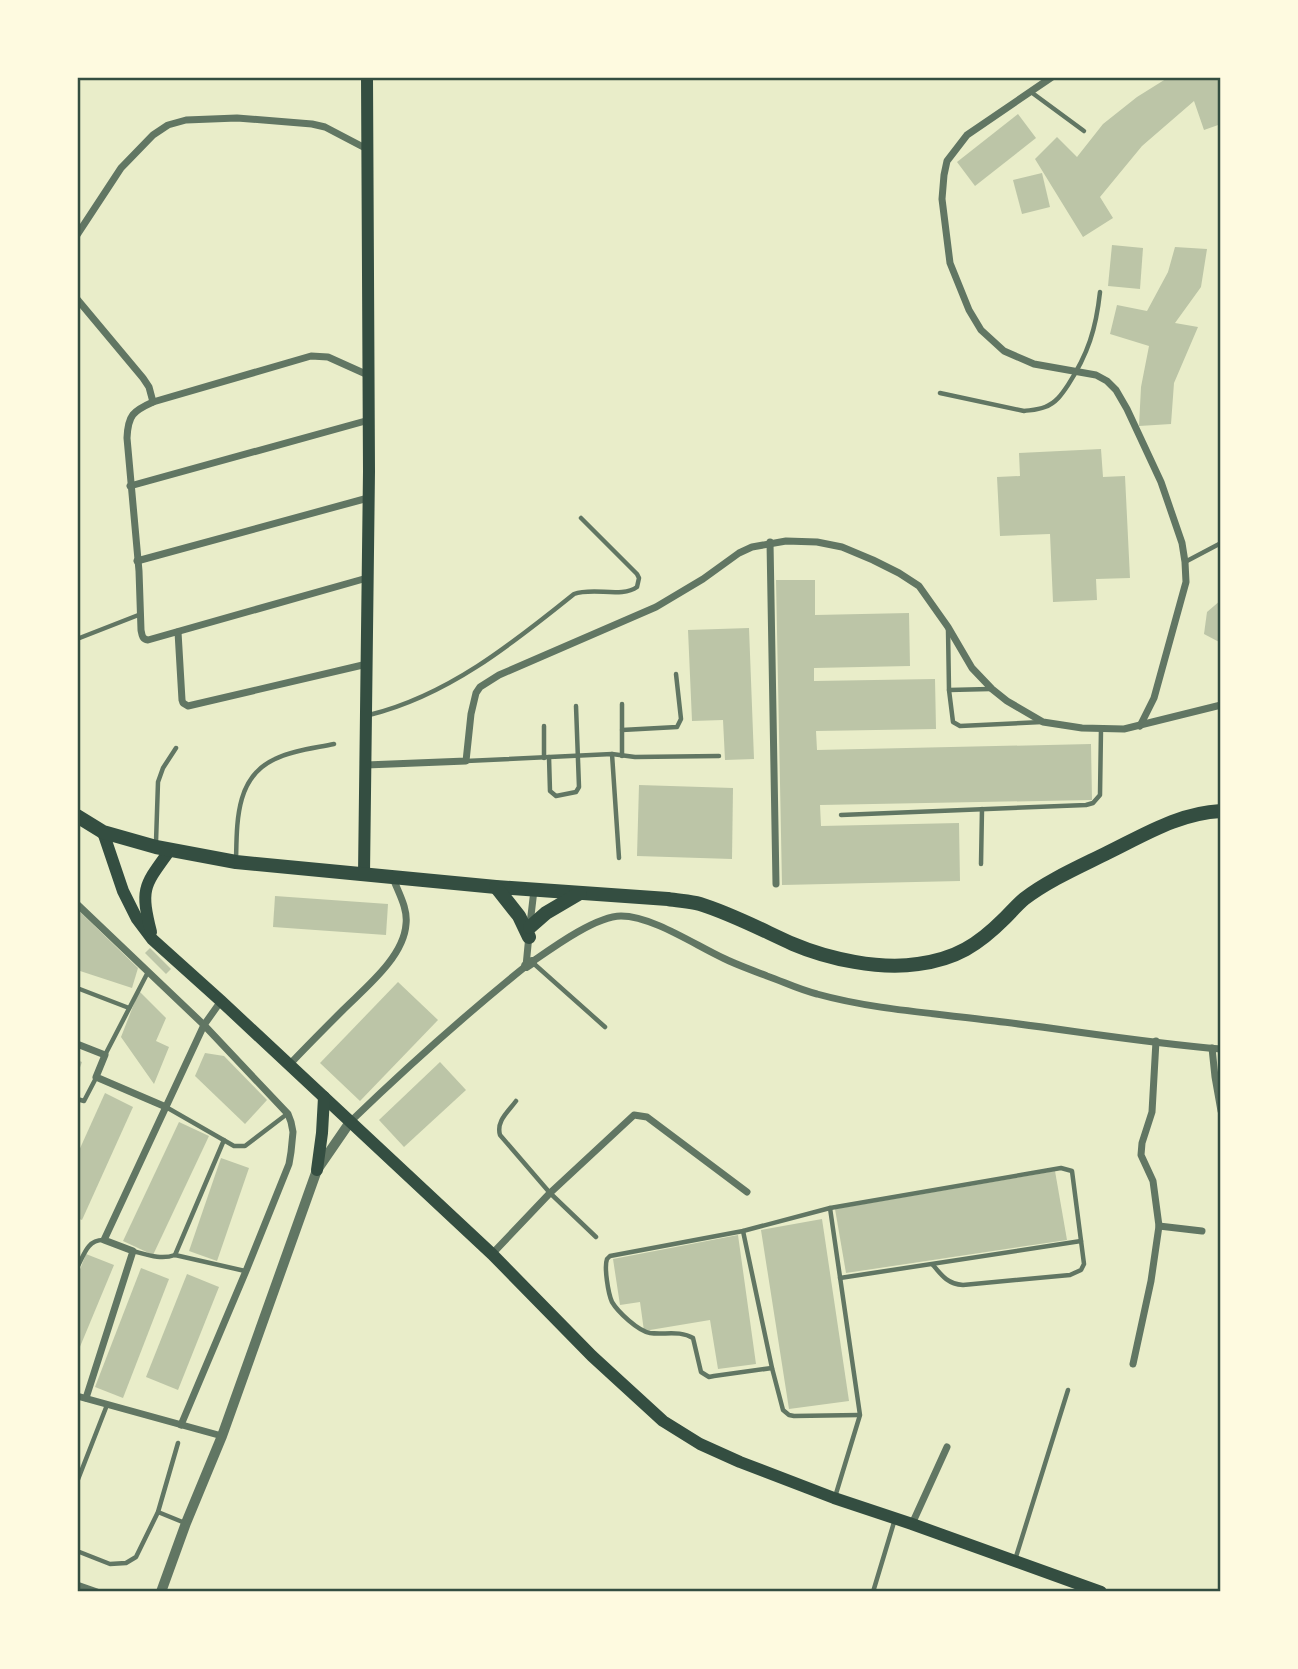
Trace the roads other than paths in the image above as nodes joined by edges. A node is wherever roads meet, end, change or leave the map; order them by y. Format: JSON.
{"nodes":[{"id":1,"x":367,"y":77,"type":"edge"},
{"id":2,"x":1052,"y":77,"type":"edge"},
{"id":3,"x":1031,"y":92,"type":"junction"},
{"id":4,"x":1084,"y":131,"type":"dead end"},
{"id":5,"x":366,"y":149,"type":"junction"},
{"id":6,"x":77,"y":235,"type":"edge"},
{"id":7,"x":1100,"y":292,"type":"dead end"},
{"id":8,"x":77,"y":299,"type":"edge"},
{"id":9,"x":1077,"y":372,"type":"junction"},
{"id":10,"x":369,"y":376,"type":"junction"},
{"id":11,"x":940,"y":393,"type":"dead end"},
{"id":12,"x":153,"y":402,"type":"junction"},
{"id":13,"x":369,"y":420,"type":"junction"},
{"id":14,"x":130,"y":486,"type":"junction"},
{"id":15,"x":368,"y":498,"type":"junction"},
{"id":16,"x":581,"y":518,"type":"dead end"},
{"id":17,"x":770,"y":542,"type":"junction"},
{"id":18,"x":1221,"y":543,"type":"edge"},
{"id":19,"x":137,"y":561,"type":"junction"},
{"id":20,"x":1185,"y":562,"type":"junction"},
{"id":21,"x":367,"y":578,"type":"junction"},
{"id":22,"x":141,"y":614,"type":"junction"},
{"id":23,"x":948,"y":627,"type":"junction"},
{"id":24,"x":178,"y":632,"type":"junction"},
{"id":25,"x":77,"y":639,"type":"edge"},
{"id":26,"x":368,"y":664,"type":"junction"},
{"id":27,"x":676,"y":674,"type":"dead end"},
{"id":28,"x":992,"y":689,"type":"junction"},
{"id":29,"x":949,"y":690,"type":"junction"},
{"id":30,"x":622,"y":704,"type":"dead end"},
{"id":31,"x":1221,"y":705,"type":"edge"},
{"id":32,"x":576,"y":706,"type":"dead end"},
{"id":33,"x":367,"y":715,"type":"junction"},
{"id":34,"x":1043,"y":722,"type":"junction"},
{"id":35,"x":544,"y":726,"type":"dead end"},
{"id":36,"x":1140,"y":726,"type":"junction"},
{"id":37,"x":1101,"y":729,"type":"junction"},
{"id":38,"x":622,"y":730,"type":"junction"},
{"id":39,"x":334,"y":744,"type":"dead end"},
{"id":40,"x":176,"y":748,"type":"dead end"},
{"id":41,"x":612,"y":754,"type":"junction"},
{"id":42,"x":578,"y":756,"type":"junction"},
{"id":43,"x":622,"y":756,"type":"junction"},
{"id":44,"x":719,"y":756,"type":"dead end"},
{"id":45,"x":546,"y":757,"type":"junction"},
{"id":46,"x":466,"y":761,"type":"junction"},
{"id":47,"x":366,"y":765,"type":"junction"},
{"id":48,"x":982,"y":809,"type":"junction"},
{"id":49,"x":1221,"y":811,"type":"edge"},
{"id":50,"x":841,"y":815,"type":"dead end"},
{"id":51,"x":77,"y":816,"type":"edge"},
{"id":52,"x":103,"y":832,"type":"junction"},
{"id":53,"x":163,"y":848,"type":"junction"},
{"id":54,"x":620,"y":858,"type":"dead end"},
{"id":55,"x":236,"y":862,"type":"junction"},
{"id":56,"x":981,"y":864,"type":"dead end"},
{"id":57,"x":365,"y":874,"type":"junction"},
{"id":58,"x":392,"y":877,"type":"junction"},
{"id":59,"x":776,"y":884,"type":"dead end"},
{"id":60,"x":496,"y":887,"type":"junction"},
{"id":61,"x":534,"y":889,"type":"junction"},
{"id":62,"x":581,"y":893,"type":"junction"},
{"id":63,"x":77,"y":904,"type":"edge"},
{"id":64,"x":529,"y":932,"type":"junction"},
{"id":65,"x":152,"y":939,"type":"junction"},
{"id":66,"x":529,"y":964,"type":"junction"},
{"id":67,"x":148,"y":972,"type":"junction"},
{"id":68,"x":77,"y":988,"type":"edge"},
{"id":69,"x":222,"y":1000,"type":"junction"},
{"id":70,"x":129,"y":1008,"type":"junction"},
{"id":71,"x":204,"y":1026,"type":"junction"},
{"id":72,"x":605,"y":1027,"type":"dead end"},
{"id":73,"x":1156,"y":1041,"type":"junction"},
{"id":74,"x":77,"y":1044,"type":"edge"},
{"id":75,"x":1217,"y":1048,"type":"edge"},
{"id":76,"x":105,"y":1055,"type":"junction"},
{"id":77,"x":290,"y":1065,"type":"junction"},
{"id":78,"x":96,"y":1077,"type":"junction"},
{"id":79,"x":324,"y":1097,"type":"junction"},
{"id":80,"x":77,"y":1099,"type":"edge"},
{"id":81,"x":516,"y":1101,"type":"dead end"},
{"id":82,"x":166,"y":1107,"type":"junction"},
{"id":83,"x":1221,"y":1111,"type":"edge"},
{"id":84,"x":288,"y":1114,"type":"junction"},
{"id":85,"x":350,"y":1122,"type":"junction"},
{"id":86,"x":224,"y":1140,"type":"junction"},
{"id":87,"x":317,"y":1170,"type":"junction"},
{"id":88,"x":747,"y":1192,"type":"dead end"},
{"id":89,"x":550,"y":1194,"type":"junction"},
{"id":90,"x":830,"y":1208,"type":"junction"},
{"id":91,"x":1158,"y":1226,"type":"junction"},
{"id":92,"x":743,"y":1231,"type":"junction"},
{"id":93,"x":1202,"y":1231,"type":"dead end"},
{"id":94,"x":596,"y":1237,"type":"dead end"},
{"id":95,"x":104,"y":1240,"type":"junction"},
{"id":96,"x":1081,"y":1241,"type":"junction"},
{"id":97,"x":133,"y":1251,"type":"junction"},
{"id":98,"x":492,"y":1254,"type":"junction"},
{"id":99,"x":175,"y":1255,"type":"junction"},
{"id":100,"x":933,"y":1265,"type":"junction"},
{"id":101,"x":77,"y":1268,"type":"edge"},
{"id":102,"x":246,"y":1271,"type":"junction"},
{"id":103,"x":840,"y":1278,"type":"junction"},
{"id":104,"x":1133,"y":1364,"type":"dead end"},
{"id":105,"x":772,"y":1368,"type":"junction"},
{"id":106,"x":1069,"y":1390,"type":"dead end"},
{"id":107,"x":77,"y":1396,"type":"edge"},
{"id":108,"x":86,"y":1398,"type":"junction"},
{"id":109,"x":107,"y":1405,"type":"junction"},
{"id":110,"x":860,"y":1415,"type":"junction"},
{"id":111,"x":181,"y":1425,"type":"junction"},
{"id":112,"x":222,"y":1436,"type":"junction"},
{"id":113,"x":178,"y":1443,"type":"dead end"},
{"id":114,"x":947,"y":1447,"type":"dead end"},
{"id":115,"x":77,"y":1482,"type":"edge"},
{"id":116,"x":834,"y":1498,"type":"junction"},
{"id":117,"x":158,"y":1512,"type":"junction"},
{"id":118,"x":895,"y":1519,"type":"junction"},
{"id":119,"x":186,"y":1523,"type":"junction"},
{"id":120,"x":912,"y":1524,"type":"junction"},
{"id":121,"x":77,"y":1551,"type":"edge"},
{"id":122,"x":1015,"y":1561,"type":"junction"},
{"id":123,"x":77,"y":1585,"type":"edge"},
{"id":124,"x":97,"y":1592,"type":"edge"},
{"id":125,"x":161,"y":1592,"type":"edge"},
{"id":126,"x":873,"y":1592,"type":"edge"},
{"id":127,"x":1101,"y":1592,"type":"edge"}],
"edges":[{"from":1,"to":5,"type":"main road"},
{"from":2,"to":3,"type":"street"},
{"from":3,"to":4,"type":"lane"},
{"from":3,"to":9,"type":"street"},
{"from":5,"to":6,"type":"street"},
{"from":5,"to":10,"type":"main road"},
{"from":7,"to":9,"type":"lane"},
{"from":8,"to":12,"type":"street"},
{"from":9,"to":11,"type":"lane"},
{"from":9,"to":20,"type":"street"},
{"from":10,"to":12,"type":"street"},
{"from":10,"to":13,"type":"main road"},
{"from":12,"to":14,"type":"street"},
{"from":13,"to":14,"type":"street"},
{"from":13,"to":15,"type":"main road"},
{"from":14,"to":19,"type":"street"},
{"from":15,"to":19,"type":"street"},
{"from":15,"to":21,"type":"main road"},
{"from":16,"to":33,"type":"lane"},
{"from":17,"to":23,"type":"street"},
{"from":17,"to":46,"type":"street"},
{"from":17,"to":59,"type":"street"},
{"from":18,"to":20,"type":"lane"},
{"from":19,"to":22,"type":"street"},
{"from":20,"to":36,"type":"street"},
{"from":21,"to":24,"type":"street"},
{"from":21,"to":26,"type":"main road"},
{"from":22,"to":24,"type":"street"},
{"from":22,"to":25,"type":"lane"},
{"from":23,"to":28,"type":"street"},
{"from":23,"to":29,"type":"lane"},
{"from":24,"to":26,"type":"street"},
{"from":26,"to":33,"type":"main road"},
{"from":27,"to":38,"type":"lane"},
{"from":28,"to":29,"type":"lane"},
{"from":28,"to":34,"type":"street"},
{"from":29,"to":34,"type":"lane"},
{"from":30,"to":38,"type":"lane"},
{"from":31,"to":36,"type":"street"},
{"from":32,"to":42,"type":"lane"},
{"from":33,"to":47,"type":"main road"},
{"from":34,"to":37,"type":"street"},
{"from":35,"to":45,"type":"lane"},
{"from":36,"to":37,"type":"street"},
{"from":37,"to":48,"type":"lane"},
{"from":38,"to":43,"type":"lane"},
{"from":39,"to":55,"type":"lane"},
{"from":40,"to":53,"type":"lane"},
{"from":41,"to":42,"type":"lane"},
{"from":41,"to":43,"type":"lane"},
{"from":41,"to":54,"type":"lane"},
{"from":42,"to":45,"type":"lane"},
{"from":42,"to":45,"type":"lane"},
{"from":43,"to":44,"type":"lane"},
{"from":45,"to":46,"type":"lane"},
{"from":46,"to":47,"type":"street"},
{"from":47,"to":57,"type":"main road"},
{"from":48,"to":50,"type":"lane"},
{"from":48,"to":56,"type":"lane"},
{"from":49,"to":62,"type":"main road"},
{"from":51,"to":52,"type":"main road"},
{"from":52,"to":53,"type":"main road"},
{"from":52,"to":65,"type":"main road"},
{"from":53,"to":55,"type":"main road"},
{"from":53,"to":65,"type":"main road"},
{"from":55,"to":57,"type":"main road"},
{"from":57,"to":58,"type":"main road"},
{"from":58,"to":60,"type":"main road"},
{"from":58,"to":77,"type":"street"},
{"from":60,"to":61,"type":"main road"},
{"from":60,"to":64,"type":"main road"},
{"from":61,"to":62,"type":"main road"},
{"from":61,"to":64,"type":"street"},
{"from":62,"to":64,"type":"main road"},
{"from":63,"to":67,"type":"street"},
{"from":64,"to":66,"type":"street"},
{"from":65,"to":69,"type":"main road"},
{"from":66,"to":72,"type":"lane"},
{"from":66,"to":73,"type":"street"},
{"from":66,"to":85,"type":"street"},
{"from":67,"to":70,"type":"lane"},
{"from":67,"to":71,"type":"street"},
{"from":68,"to":70,"type":"lane"},
{"from":69,"to":71,"type":"street"},
{"from":69,"to":77,"type":"main road"},
{"from":70,"to":76,"type":"lane"},
{"from":71,"to":82,"type":"street"},
{"from":71,"to":84,"type":"street"},
{"from":73,"to":75,"type":"street"},
{"from":73,"to":91,"type":"street"},
{"from":74,"to":76,"type":"street"},
{"from":75,"to":83,"type":"street"},
{"from":76,"to":78,"type":"street"},
{"from":77,"to":79,"type":"main road"},
{"from":78,"to":80,"type":"lane"},
{"from":78,"to":82,"type":"street"},
{"from":79,"to":85,"type":"main road"},
{"from":79,"to":87,"type":"main road"},
{"from":81,"to":89,"type":"lane"},
{"from":82,"to":86,"type":"lane"},
{"from":82,"to":95,"type":"street"},
{"from":84,"to":86,"type":"lane"},
{"from":84,"to":102,"type":"street"},
{"from":85,"to":87,"type":"street"},
{"from":85,"to":98,"type":"main road"},
{"from":86,"to":99,"type":"lane"},
{"from":87,"to":112,"type":"street"},
{"from":88,"to":89,"type":"street"},
{"from":89,"to":94,"type":"lane"},
{"from":89,"to":98,"type":"street"},
{"from":90,"to":92,"type":"lane"},
{"from":90,"to":96,"type":"lane"},
{"from":90,"to":103,"type":"lane"},
{"from":91,"to":93,"type":"street"},
{"from":91,"to":104,"type":"street"},
{"from":92,"to":105,"type":"lane"},
{"from":92,"to":105,"type":"lane"},
{"from":95,"to":97,"type":"street"},
{"from":95,"to":101,"type":"lane"},
{"from":96,"to":100,"type":"lane"},
{"from":96,"to":100,"type":"lane"},
{"from":97,"to":99,"type":"lane"},
{"from":97,"to":108,"type":"street"},
{"from":98,"to":116,"type":"main road"},
{"from":99,"to":102,"type":"lane"},
{"from":100,"to":103,"type":"lane"},
{"from":102,"to":111,"type":"street"},
{"from":103,"to":110,"type":"lane"},
{"from":105,"to":110,"type":"lane"},
{"from":106,"to":122,"type":"lane"},
{"from":107,"to":108,"type":"street"},
{"from":108,"to":109,"type":"street"},
{"from":109,"to":111,"type":"street"},
{"from":109,"to":115,"type":"lane"},
{"from":110,"to":116,"type":"lane"},
{"from":111,"to":112,"type":"street"},
{"from":112,"to":119,"type":"street"},
{"from":113,"to":117,"type":"lane"},
{"from":114,"to":120,"type":"street"},
{"from":116,"to":118,"type":"main road"},
{"from":117,"to":119,"type":"lane"},
{"from":117,"to":121,"type":"lane"},
{"from":118,"to":120,"type":"main road"},
{"from":118,"to":126,"type":"lane"},
{"from":119,"to":125,"type":"street"},
{"from":120,"to":122,"type":"main road"},
{"from":122,"to":127,"type":"main road"},
{"from":123,"to":124,"type":"street"}]}
